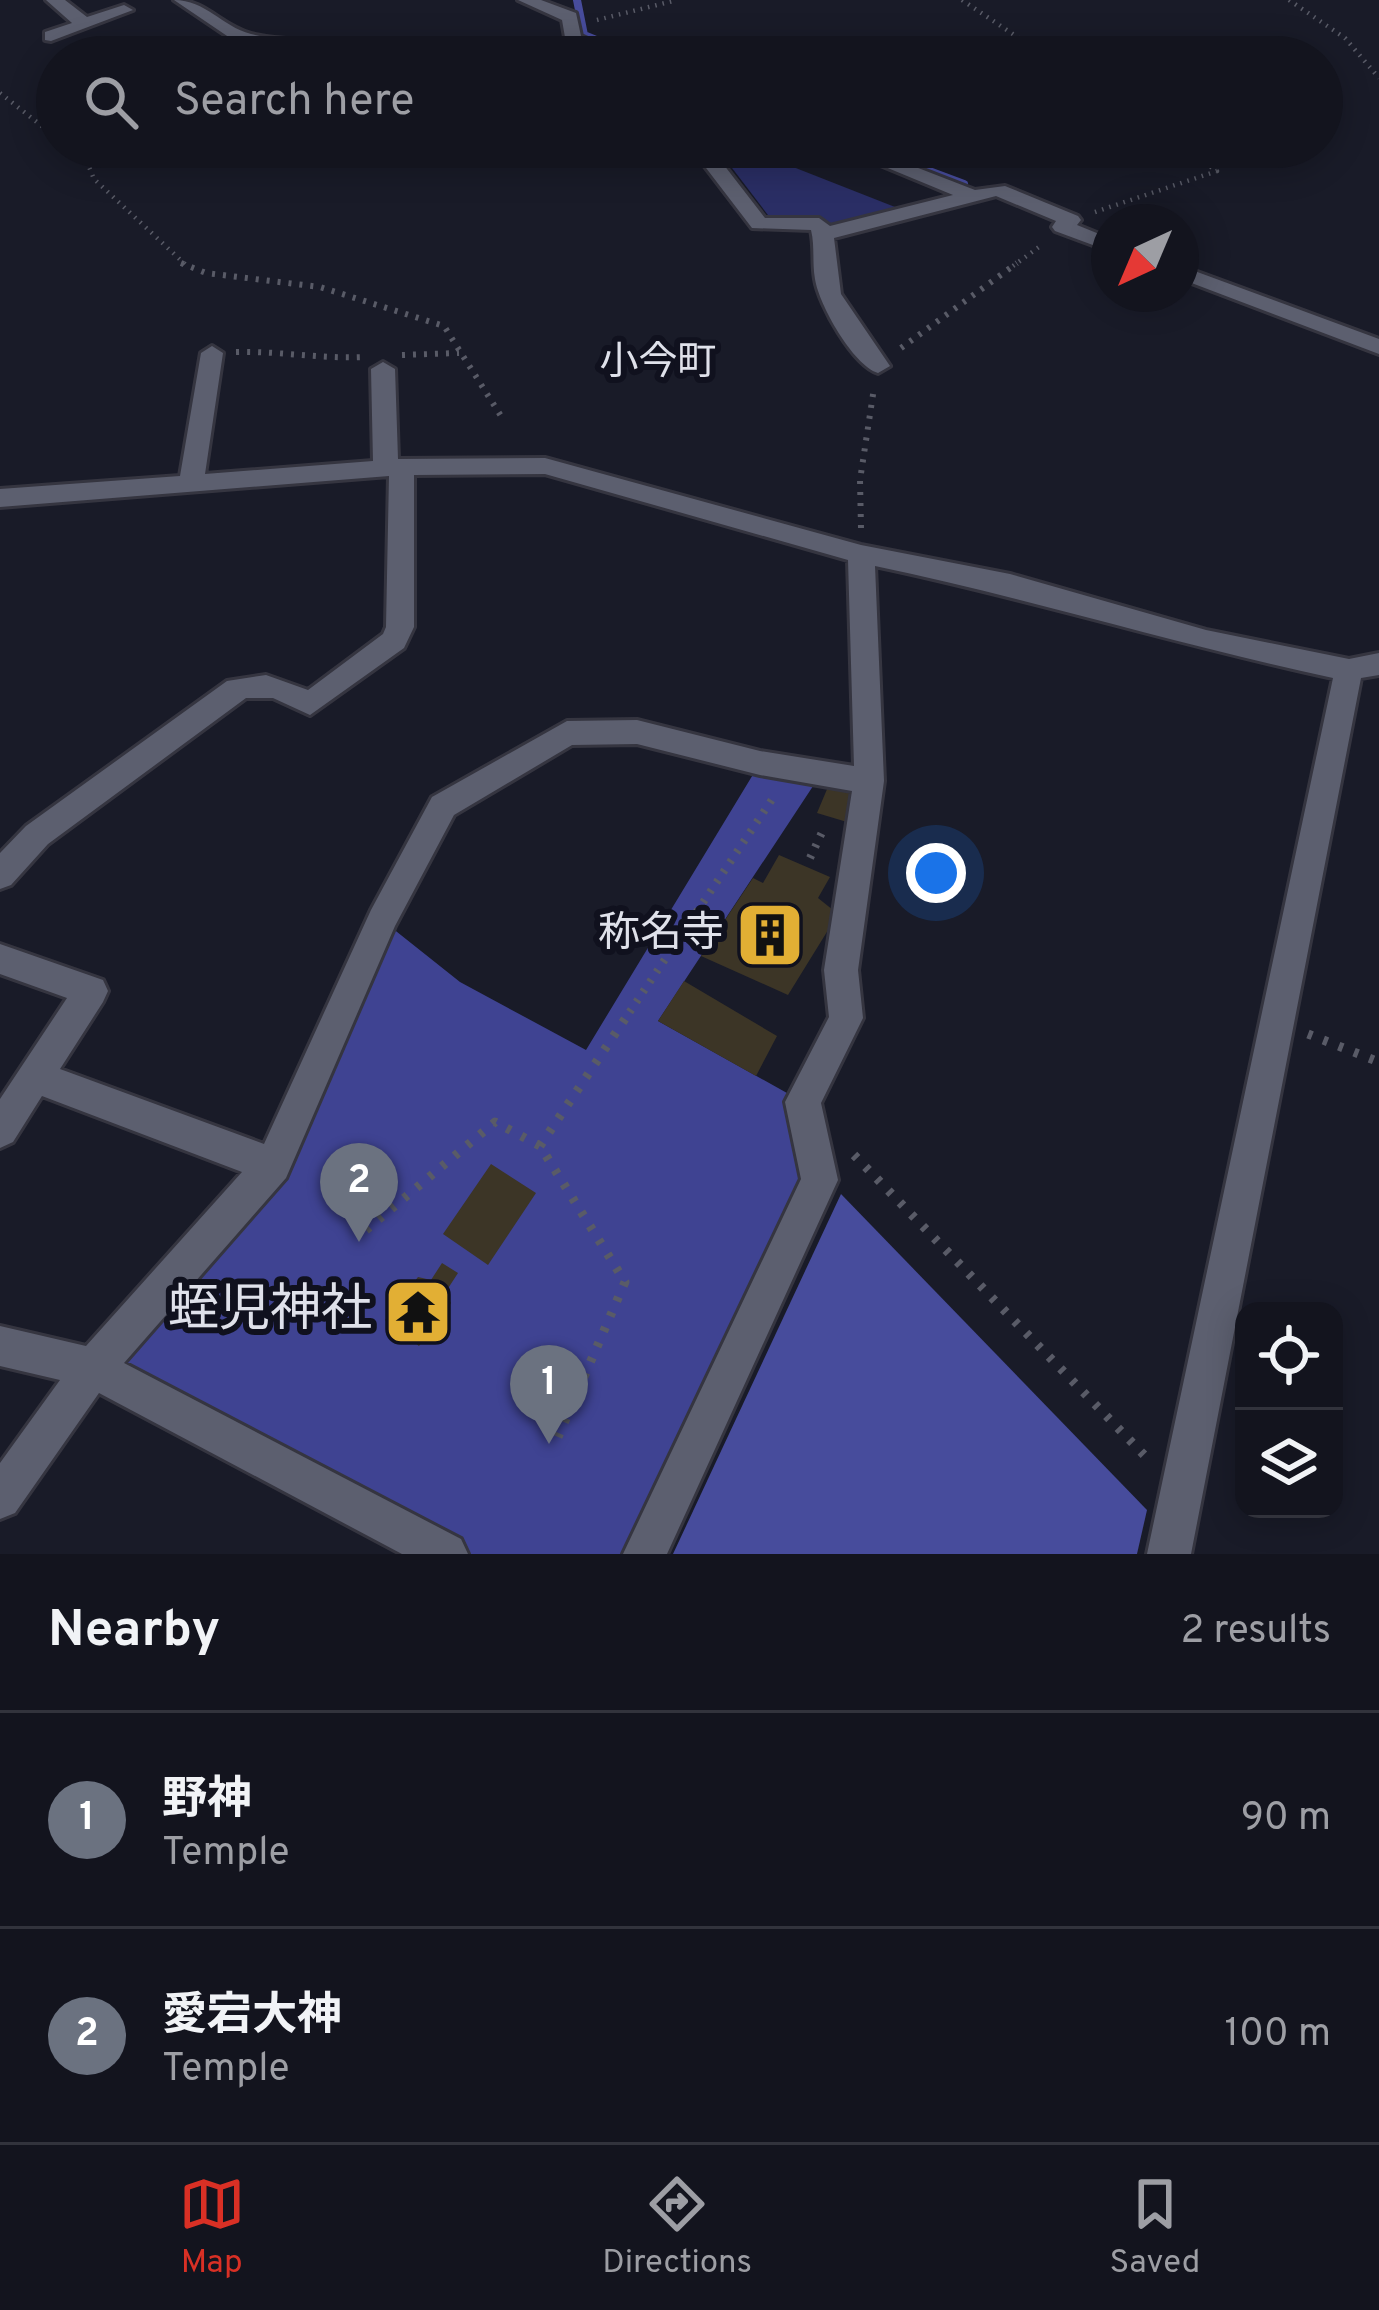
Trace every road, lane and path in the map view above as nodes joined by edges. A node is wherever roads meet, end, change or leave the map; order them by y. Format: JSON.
{"nodes":[{"id":1,"x":54,"y":0,"type":"edge"},
{"id":2,"x":182,"y":0,"type":"edge"},
{"id":3,"x":526,"y":0,"type":"edge"},
{"id":4,"x":676,"y":0,"type":"edge"},
{"id":5,"x":962,"y":0,"type":"edge"},
{"id":6,"x":1289,"y":0,"type":"edge"},
{"id":7,"x":124,"y":10,"type":"dead end"},
{"id":8,"x":85,"y":24,"type":"junction"},
{"id":9,"x":571,"y":26,"type":"junction"},
{"id":10,"x":51,"y":36,"type":"dead end"},
{"id":11,"x":239,"y":36,"type":"edge"},
{"id":12,"x":572,"y":36,"type":"edge"},
{"id":13,"x":1016,"y":36,"type":"edge"},
{"id":14,"x":1379,"y":78,"type":"edge"},
{"id":15,"x":0,"y":93,"type":"edge"},
{"id":16,"x":36,"y":121,"type":"edge"},
{"id":17,"x":89,"y":168,"type":"edge"},
{"id":18,"x":716,"y":168,"type":"edge"},
{"id":19,"x":902,"y":168,"type":"edge"},
{"id":20,"x":1211,"y":168,"type":"edge"},
{"id":21,"x":973,"y":196,"type":"junction"},
{"id":22,"x":1066,"y":224,"type":"junction"},
{"id":23,"x":825,"y":234,"type":"junction"},
{"id":24,"x":1091,"y":236,"type":"edge"},
{"id":25,"x":1199,"y":279,"type":"edge"},
{"id":26,"x":1379,"y":347,"type":"edge"},
{"id":27,"x":461,"y":352,"type":"junction"},
{"id":28,"x":212,"y":353,"type":"joint"},
{"id":29,"x":381,"y":360,"type":"junction"},
{"id":30,"x":878,"y":365,"type":"junction"},
{"id":31,"x":501,"y":416,"type":"dead end"},
{"id":32,"x":394,"y":468,"type":"junction"},
{"id":33,"x":191,"y":485,"type":"junction"},
{"id":34,"x":0,"y":498,"type":"edge"},
{"id":35,"x":861,"y":554,"type":"junction"},
{"id":36,"x":1364,"y":667,"type":"edge"},
{"id":37,"x":792,"y":769,"type":"junction"},
{"id":38,"x":868,"y":781,"type":"junction"},
{"id":39,"x":0,"y":875,"type":"edge"},
{"id":40,"x":0,"y":959,"type":"edge"},
{"id":41,"x":1277,"y":1022,"type":"junction"},
{"id":42,"x":1379,"y":1062,"type":"edge"},
{"id":43,"x":34,"y":1077,"type":"junction"},
{"id":44,"x":0,"y":1130,"type":"edge"},
{"id":45,"x":540,"y":1146,"type":"junction"},
{"id":46,"x":852,"y":1153,"type":"dead end"},
{"id":47,"x":273,"y":1165,"type":"junction"},
{"id":48,"x":366,"y":1230,"type":"dead end"},
{"id":49,"x":0,"y":1346,"type":"edge"},
{"id":50,"x":93,"y":1368,"type":"junction"},
{"id":51,"x":558,"y":1437,"type":"dead end"},
{"id":52,"x":1181,"y":1494,"type":"junction"},
{"id":53,"x":0,"y":1498,"type":"edge"},
{"id":54,"x":446,"y":1554,"type":"edge"},
{"id":55,"x":645,"y":1554,"type":"edge"},
{"id":56,"x":1169,"y":1554,"type":"edge"}],
"edges":[{"from":1,"to":8,"type":"street"},
{"from":2,"to":11,"type":"street"},
{"from":3,"to":9,"type":"street"},
{"from":4,"to":9,"type":"path"},
{"from":5,"to":13,"type":"path"},
{"from":6,"to":14,"type":"path"},
{"from":7,"to":8,"type":"street"},
{"from":8,"to":10,"type":"street"},
{"from":9,"to":12,"type":"street"},
{"from":15,"to":16,"type":"path"},
{"from":17,"to":27,"type":"path"},
{"from":18,"to":23,"type":"street"},
{"from":19,"to":21,"type":"street"},
{"from":20,"to":22,"type":"path"},
{"from":21,"to":22,"type":"street"},
{"from":21,"to":23,"type":"street"},
{"from":22,"to":24,"type":"street"},
{"from":22,"to":30,"type":"path"},
{"from":23,"to":30,"type":"street"},
{"from":25,"to":26,"type":"street"},
{"from":27,"to":29,"type":"path"},
{"from":27,"to":31,"type":"path"},
{"from":28,"to":29,"type":"path"},
{"from":28,"to":33,"type":"street"},
{"from":29,"to":32,"type":"street"},
{"from":30,"to":35,"type":"path"},
{"from":32,"to":33,"type":"street"},
{"from":32,"to":35,"type":"street"},
{"from":32,"to":39,"type":"street"},
{"from":33,"to":34,"type":"street"},
{"from":35,"to":36,"type":"street"},
{"from":35,"to":38,"type":"street"},
{"from":36,"to":41,"type":"street"},
{"from":37,"to":38,"type":"street"},
{"from":37,"to":45,"type":"path"},
{"from":37,"to":47,"type":"street"},
{"from":38,"to":55,"type":"street"},
{"from":40,"to":43,"type":"street"},
{"from":41,"to":42,"type":"path"},
{"from":41,"to":52,"type":"street"},
{"from":43,"to":44,"type":"street"},
{"from":43,"to":47,"type":"street"},
{"from":45,"to":48,"type":"path"},
{"from":45,"to":51,"type":"path"},
{"from":46,"to":52,"type":"path"},
{"from":47,"to":50,"type":"street"},
{"from":49,"to":50,"type":"street"},
{"from":50,"to":53,"type":"street"},
{"from":50,"to":54,"type":"street"},
{"from":52,"to":56,"type":"street"}]}
